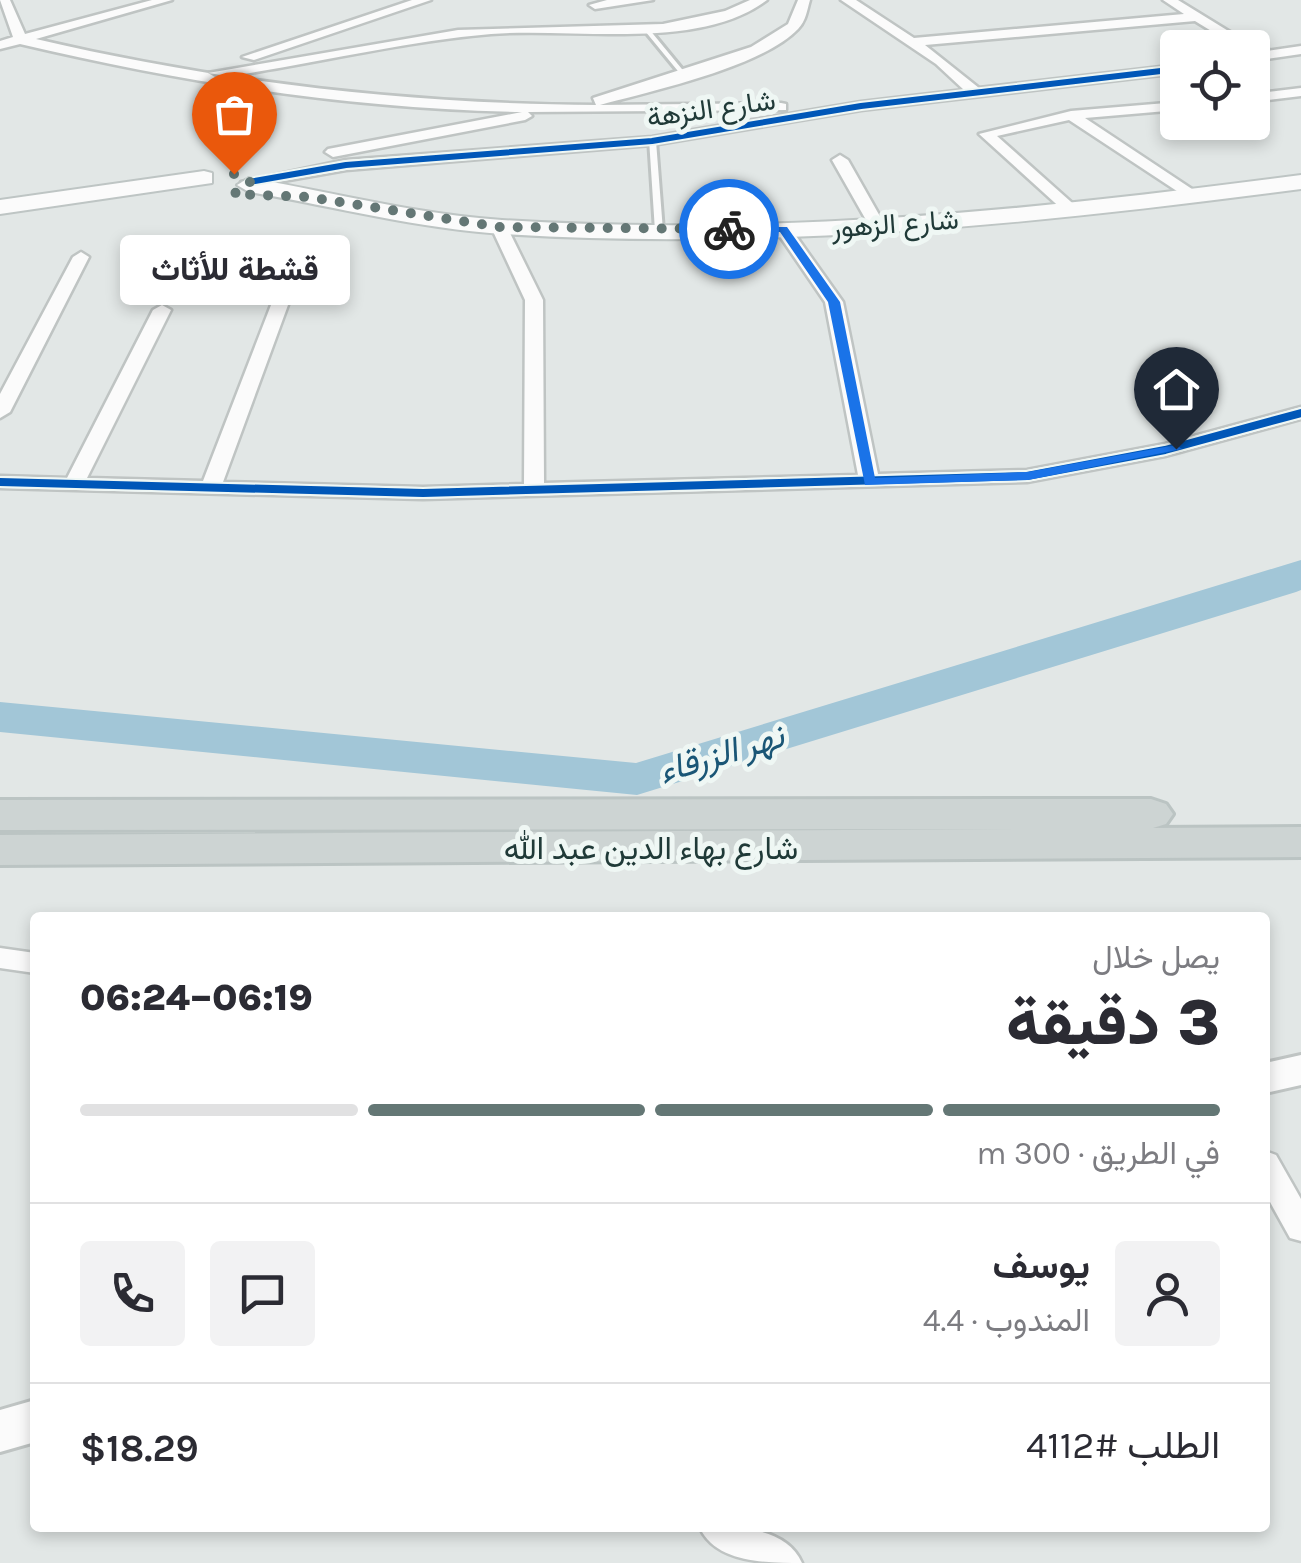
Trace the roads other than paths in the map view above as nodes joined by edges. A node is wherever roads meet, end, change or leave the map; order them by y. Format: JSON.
{"nodes":[{"id":1,"x":4,"y":0,"type":"edge"},
{"id":2,"x":166,"y":0,"type":"edge"},
{"id":3,"x":426,"y":0,"type":"edge"},
{"id":4,"x":647,"y":0,"type":"edge"},
{"id":5,"x":761,"y":0,"type":"edge"},
{"id":6,"x":804,"y":0,"type":"edge"},
{"id":7,"x":848,"y":0,"type":"edge"},
{"id":8,"x":1168,"y":0,"type":"edge"},
{"id":9,"x":595,"y":5,"type":"dead end"},
{"id":10,"x":1196,"y":17,"type":"junction"},
{"id":11,"x":647,"y":30,"type":"junction"},
{"id":12,"x":1218,"y":30,"type":"edge"},
{"id":13,"x":22,"y":40,"type":"junction"},
{"id":14,"x":912,"y":42,"type":"junction"},
{"id":15,"x":0,"y":45,"type":"edge"},
{"id":16,"x":1301,"y":50,"type":"edge"},
{"id":17,"x":1270,"y":51,"type":"edge"},
{"id":18,"x":1160,"y":72,"type":"edge"},
{"id":19,"x":684,"y":75,"type":"junction"},
{"id":20,"x":190,"y":76,"type":"junction"},
{"id":21,"x":975,"y":92,"type":"junction"},
{"id":22,"x":1301,"y":92,"type":"edge"},
{"id":23,"x":1270,"y":96,"type":"edge"},
{"id":24,"x":861,"y":106,"type":"junction"},
{"id":25,"x":574,"y":108,"type":"junction"},
{"id":26,"x":1160,"y":108,"type":"edge"},
{"id":27,"x":1070,"y":115,"type":"junction"},
{"id":28,"x":652,"y":140,"type":"junction"},
{"id":29,"x":840,"y":160,"type":"dead end"},
{"id":30,"x":1301,"y":182,"type":"edge"},
{"id":31,"x":227,"y":187,"type":"junction"},
{"id":32,"x":1192,"y":196,"type":"junction"},
{"id":33,"x":0,"y":207,"type":"edge"},
{"id":34,"x":1071,"y":210,"type":"junction"},
{"id":35,"x":0,"y":217,"type":"edge"},
{"id":36,"x":878,"y":226,"type":"junction"},
{"id":37,"x":499,"y":227,"type":"junction"},
{"id":38,"x":783,"y":229,"type":"junction"},
{"id":39,"x":658,"y":231,"type":"junction"},
{"id":40,"x":298,"y":256,"type":"dead end"},
{"id":41,"x":82,"y":257,"type":"dead end"},
{"id":42,"x":162,"y":310,"type":"dead end"},
{"id":43,"x":0,"y":412,"type":"edge"},
{"id":44,"x":1301,"y":413,"type":"edge"},
{"id":45,"x":0,"y":482,"type":"edge"},
{"id":46,"x":870,"y":482,"type":"junction"},
{"id":47,"x":73,"y":484,"type":"junction"},
{"id":48,"x":210,"y":490,"type":"junction"},
{"id":49,"x":534,"y":491,"type":"junction"},
{"id":50,"x":0,"y":815,"type":"edge"},
{"id":51,"x":1301,"y":815,"type":"edge"},
{"id":52,"x":1301,"y":842,"type":"edge"},
{"id":53,"x":0,"y":850,"type":"edge"},
{"id":54,"x":0,"y":958,"type":"edge"},
{"id":55,"x":30,"y":963,"type":"edge"},
{"id":56,"x":1301,"y":1070,"type":"edge"},
{"id":57,"x":1270,"y":1077,"type":"edge"},
{"id":58,"x":1270,"y":1173,"type":"edge"},
{"id":59,"x":1301,"y":1228,"type":"edge"},
{"id":60,"x":30,"y":1422,"type":"edge"},
{"id":61,"x":0,"y":1430,"type":"edge"},
{"id":62,"x":725,"y":1532,"type":"edge"},
{"id":63,"x":783,"y":1563,"type":"edge"}],
"edges":[{"from":1,"to":13,"type":"street"},
{"from":2,"to":13,"type":"street"},
{"from":3,"to":20,"type":"street"},
{"from":4,"to":9,"type":"street"},
{"from":5,"to":11,"type":"street"},
{"from":6,"to":19,"type":"street"},
{"from":7,"to":14,"type":"street"},
{"from":8,"to":10,"type":"street"},
{"from":10,"to":12,"type":"street"},
{"from":10,"to":14,"type":"street"},
{"from":11,"to":19,"type":"lane"},
{"from":11,"to":20,"type":"street"},
{"from":13,"to":15,"type":"street"},
{"from":13,"to":20,"type":"street"},
{"from":14,"to":21,"type":"street"},
{"from":16,"to":17,"type":"street"},
{"from":18,"to":21,"type":"street","name":"شارع النزهة"},
{"from":19,"to":25,"type":"street"},
{"from":20,"to":25,"type":"street"},
{"from":21,"to":24,"type":"street","name":"شارع النزهة"},
{"from":22,"to":23,"type":"street"},
{"from":24,"to":25,"type":"street"},
{"from":24,"to":28,"type":"street","name":"شارع النزهة"},
{"from":25,"to":31,"type":"street"},
{"from":26,"to":27,"type":"street"},
{"from":27,"to":32,"type":"street"},
{"from":27,"to":34,"type":"street"},
{"from":28,"to":31,"type":"street","name":"شارع النزهة"},
{"from":28,"to":39,"type":"lane"},
{"from":29,"to":36,"type":"street"},
{"from":30,"to":32,"type":"main road","name":"شارع الزهور"},
{"from":31,"to":33,"type":"main road"},
{"from":31,"to":35,"type":"main road"},
{"from":31,"to":37,"type":"main road","name":"شارع الزهور"},
{"from":32,"to":34,"type":"main road","name":"شارع الزهور"},
{"from":34,"to":36,"type":"main road","name":"شارع الزهور"},
{"from":36,"to":38,"type":"main road","name":"شارع الزهور"},
{"from":37,"to":39,"type":"main road","name":"شارع الزهور"},
{"from":37,"to":49,"type":"street"},
{"from":38,"to":39,"type":"main road","name":"شارع الزهور"},
{"from":38,"to":46,"type":"street"},
{"from":40,"to":48,"type":"street"},
{"from":41,"to":43,"type":"street"},
{"from":42,"to":47,"type":"street"},
{"from":44,"to":46,"type":"street"},
{"from":45,"to":47,"type":"street"},
{"from":46,"to":49,"type":"street"},
{"from":47,"to":48,"type":"street"},
{"from":48,"to":49,"type":"street"},
{"from":50,"to":51,"type":"main road","name":"شارع بهاء الدين عبد الله"},
{"from":52,"to":53,"type":"main road","name":"شارع بهاء الدين عبد الله"},
{"from":54,"to":55,"type":"street"},
{"from":56,"to":57,"type":"street"},
{"from":58,"to":59,"type":"street"},
{"from":60,"to":61,"type":"street"},
{"from":62,"to":63,"type":"street"}]}
